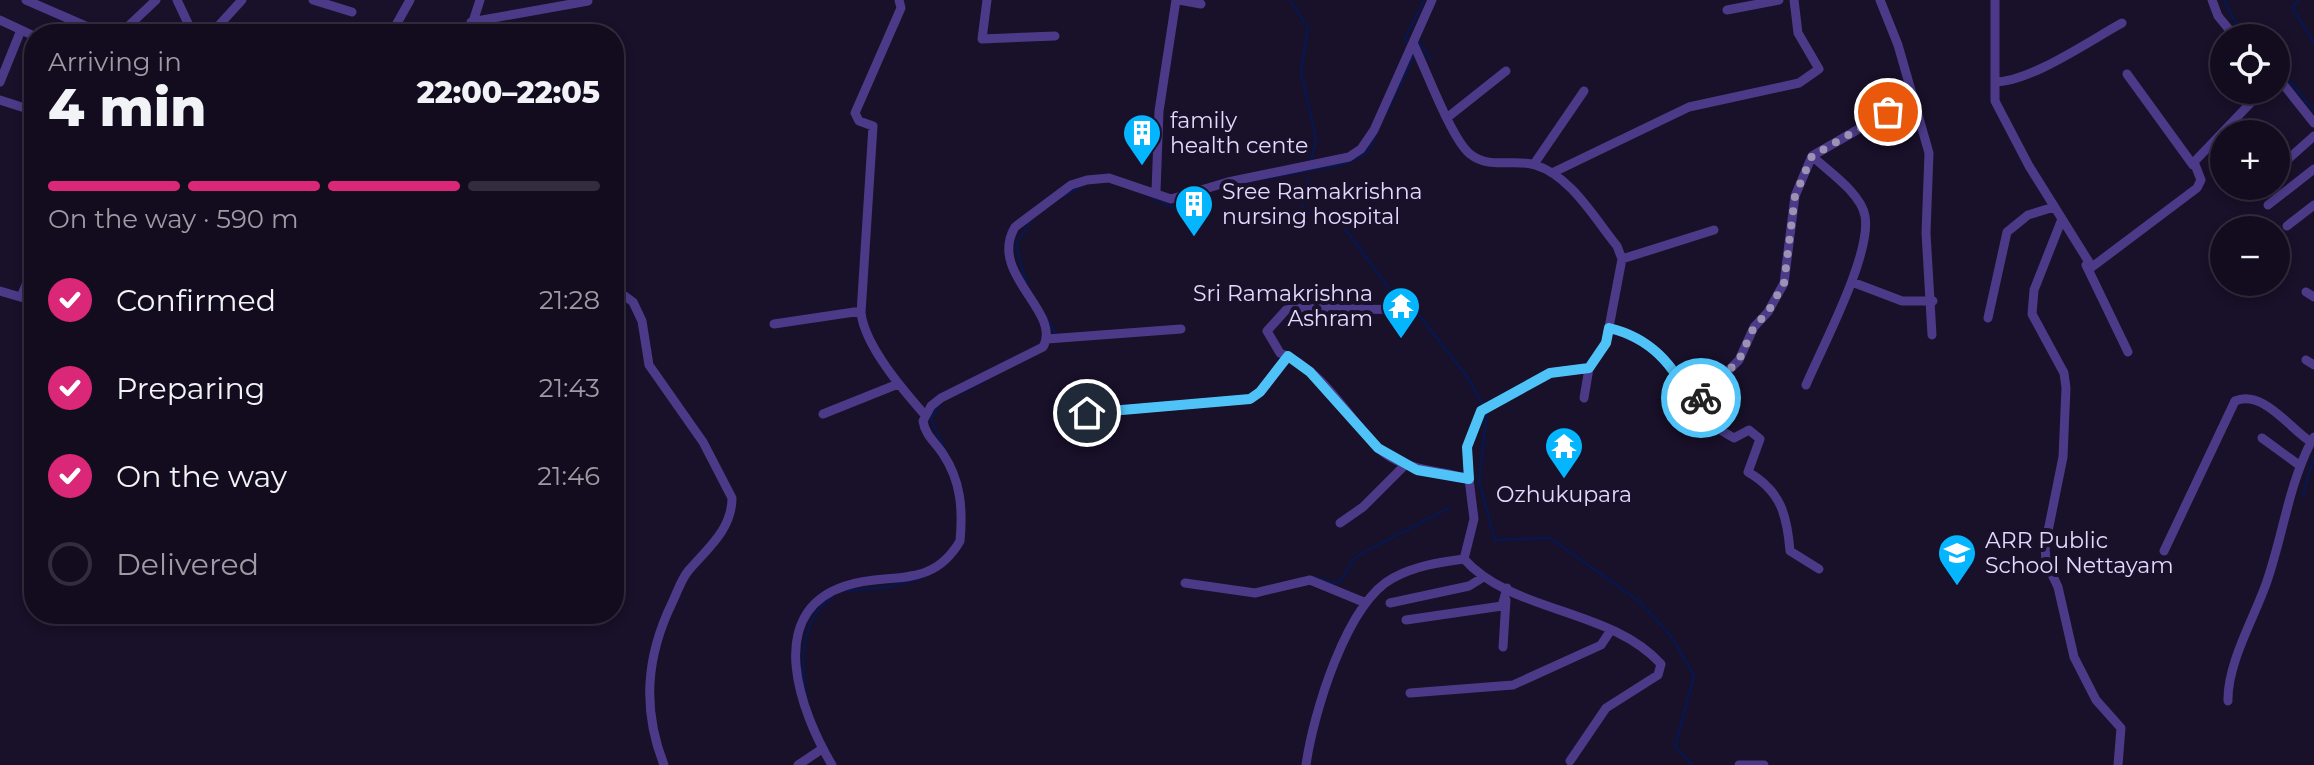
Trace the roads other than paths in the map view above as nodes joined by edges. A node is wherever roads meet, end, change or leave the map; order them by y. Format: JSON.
{"nodes":[{"id":1,"x":26,"y":0,"type":"edge"},
{"id":2,"x":156,"y":0,"type":"edge"},
{"id":3,"x":177,"y":0,"type":"edge"},
{"id":4,"x":242,"y":0,"type":"edge"},
{"id":5,"x":313,"y":0,"type":"edge"},
{"id":6,"x":410,"y":0,"type":"edge"},
{"id":7,"x":480,"y":0,"type":"edge"},
{"id":8,"x":899,"y":0,"type":"edge"},
{"id":9,"x":987,"y":0,"type":"edge"},
{"id":10,"x":1178,"y":0,"type":"edge"},
{"id":11,"x":1432,"y":0,"type":"edge"},
{"id":12,"x":1779,"y":0,"type":"edge"},
{"id":13,"x":1794,"y":0,"type":"edge"},
{"id":14,"x":1880,"y":0,"type":"edge"},
{"id":15,"x":2212,"y":0,"type":"edge"},
{"id":16,"x":588,"y":1,"type":"edge"},
{"id":17,"x":1996,"y":1,"type":"edge"},
{"id":18,"x":1201,"y":4,"type":"dead end"},
{"id":19,"x":1727,"y":10,"type":"dead end"},
{"id":20,"x":352,"y":12,"type":"dead end"},
{"id":21,"x":0,"y":20,"type":"edge"},
{"id":22,"x":471,"y":22,"type":"joint"},
{"id":23,"x":2122,"y":23,"type":"dead end"},
{"id":24,"x":81,"y":24,"type":"edge"},
{"id":25,"x":131,"y":24,"type":"edge"},
{"id":26,"x":188,"y":24,"type":"edge"},
{"id":27,"x":220,"y":24,"type":"edge"},
{"id":28,"x":397,"y":24,"type":"edge"},
{"id":29,"x":2225,"y":24,"type":"edge"},
{"id":30,"x":21,"y":30,"type":"junction"},
{"id":31,"x":24,"y":31,"type":"edge"},
{"id":32,"x":1055,"y":36,"type":"dead end"},
{"id":33,"x":1414,"y":45,"type":"junction"},
{"id":34,"x":1506,"y":71,"type":"dead end"},
{"id":35,"x":2127,"y":74,"type":"dead end"},
{"id":36,"x":0,"y":82,"type":"edge"},
{"id":37,"x":1995,"y":82,"type":"junction"},
{"id":38,"x":1584,"y":91,"type":"dead end"},
{"id":39,"x":2290,"y":93,"type":"edge"},
{"id":40,"x":1914,"y":97,"type":"junction"},
{"id":41,"x":0,"y":100,"type":"edge"},
{"id":42,"x":2250,"y":104,"type":"edge"},
{"id":43,"x":24,"y":108,"type":"edge"},
{"id":44,"x":1448,"y":117,"type":"junction"},
{"id":45,"x":2314,"y":123,"type":"edge"},
{"id":46,"x":2314,"y":136,"type":"edge"},
{"id":47,"x":1812,"y":156,"type":"junction"},
{"id":48,"x":2290,"y":157,"type":"edge"},
{"id":49,"x":1534,"y":164,"type":"junction"},
{"id":50,"x":2193,"y":165,"type":"junction"},
{"id":51,"x":2314,"y":169,"type":"edge"},
{"id":52,"x":1554,"y":172,"type":"junction"},
{"id":53,"x":1156,"y":191,"type":"junction"},
{"id":54,"x":2268,"y":205,"type":"dead end"},
{"id":55,"x":2314,"y":205,"type":"edge"},
{"id":56,"x":2054,"y":207,"type":"junction"},
{"id":57,"x":2062,"y":219,"type":"junction"},
{"id":58,"x":2290,"y":224,"type":"edge"},
{"id":59,"x":1714,"y":230,"type":"dead end"},
{"id":60,"x":2071,"y":233,"type":"junction"},
{"id":61,"x":1622,"y":259,"type":"junction"},
{"id":62,"x":1852,"y":282,"type":"junction"},
{"id":63,"x":24,"y":290,"type":"edge"},
{"id":64,"x":0,"y":291,"type":"edge"},
{"id":65,"x":624,"y":296,"type":"edge"},
{"id":66,"x":21,"y":297,"type":"junction"},
{"id":67,"x":24,"y":298,"type":"edge"},
{"id":68,"x":1933,"y":301,"type":"junction"},
{"id":69,"x":1415,"y":310,"type":"dead end"},
{"id":70,"x":861,"y":311,"type":"junction"},
{"id":71,"x":1988,"y":318,"type":"dead end"},
{"id":72,"x":774,"y":324,"type":"dead end"},
{"id":73,"x":1609,"y":328,"type":"junction"},
{"id":74,"x":1181,"y":329,"type":"dead end"},
{"id":75,"x":1932,"y":335,"type":"dead end"},
{"id":76,"x":1047,"y":339,"type":"junction"},
{"id":77,"x":2128,"y":352,"type":"dead end"},
{"id":78,"x":1288,"y":356,"type":"junction"},
{"id":79,"x":1589,"y":368,"type":"junction"},
{"id":80,"x":898,"y":384,"type":"junction"},
{"id":81,"x":1806,"y":385,"type":"dead end"},
{"id":82,"x":1584,"y":398,"type":"dead end"},
{"id":83,"x":1692,"y":407,"type":"junction"},
{"id":84,"x":1087,"y":413,"type":"dead end"},
{"id":85,"x":823,"y":414,"type":"dead end"},
{"id":86,"x":925,"y":415,"type":"junction"},
{"id":87,"x":2262,"y":438,"type":"dead end"},
{"id":88,"x":2312,"y":440,"type":"edge"},
{"id":89,"x":1406,"y":464,"type":"junction"},
{"id":90,"x":2299,"y":465,"type":"junction"},
{"id":91,"x":1469,"y":479,"type":"junction"},
{"id":92,"x":1340,"y":523,"type":"dead end"},
{"id":93,"x":2164,"y":551,"type":"dead end"},
{"id":94,"x":1464,"y":559,"type":"junction"},
{"id":95,"x":1819,"y":569,"type":"dead end"},
{"id":96,"x":1482,"y":578,"type":"junction"},
{"id":97,"x":1185,"y":583,"type":"dead end"},
{"id":98,"x":1507,"y":588,"type":"junction"},
{"id":99,"x":1506,"y":600,"type":"junction"},
{"id":100,"x":1366,"y":603,"type":"junction"},
{"id":101,"x":1390,"y":603,"type":"dead end"},
{"id":102,"x":1406,"y":620,"type":"dead end"},
{"id":103,"x":1611,"y":630,"type":"junction"},
{"id":104,"x":1503,"y":647,"type":"dead end"},
{"id":105,"x":1410,"y":693,"type":"dead end"},
{"id":106,"x":2228,"y":701,"type":"dead end"},
{"id":107,"x":822,"y":749,"type":"junction"},
{"id":108,"x":1570,"y":761,"type":"dead end"},
{"id":109,"x":664,"y":765,"type":"edge"},
{"id":110,"x":798,"y":765,"type":"edge"},
{"id":111,"x":832,"y":765,"type":"edge"},
{"id":112,"x":1306,"y":765,"type":"edge"},
{"id":113,"x":1739,"y":765,"type":"edge"},
{"id":114,"x":1764,"y":765,"type":"edge"},
{"id":115,"x":2118,"y":765,"type":"edge"}],
"edges":[{"from":1,"to":24,"type":"street"},
{"from":2,"to":25,"type":"street"},
{"from":3,"to":26,"type":"street"},
{"from":4,"to":27,"type":"street"},
{"from":5,"to":20,"type":"street"},
{"from":6,"to":28,"type":"street"},
{"from":7,"to":22,"type":"street"},
{"from":8,"to":70,"type":"street"},
{"from":9,"to":32,"type":"street"},
{"from":10,"to":18,"type":"street"},
{"from":10,"to":53,"type":"street"},
{"from":11,"to":33,"type":"street"},
{"from":12,"to":19,"type":"street"},
{"from":13,"to":52,"type":"street"},
{"from":14,"to":40,"type":"street"},
{"from":15,"to":29,"type":"street"},
{"from":16,"to":22,"type":"street"},
{"from":17,"to":37,"type":"street"},
{"from":21,"to":30,"type":"street"},
{"from":23,"to":37,"type":"street"},
{"from":30,"to":31,"type":"street"},
{"from":30,"to":36,"type":"street"},
{"from":33,"to":44,"type":"street"},
{"from":33,"to":53,"type":"street"},
{"from":34,"to":44,"type":"street"},
{"from":35,"to":50,"type":"street"},
{"from":37,"to":56,"type":"street"},
{"from":38,"to":49,"type":"street"},
{"from":39,"to":45,"type":"street"},
{"from":40,"to":47,"type":"street"},
{"from":40,"to":68,"type":"street"},
{"from":41,"to":43,"type":"street"},
{"from":42,"to":50,"type":"street"},
{"from":44,"to":49,"type":"street"},
{"from":46,"to":48,"type":"street"},
{"from":47,"to":62,"type":"street"},
{"from":47,"to":83,"type":"street"},
{"from":49,"to":52,"type":"street"},
{"from":50,"to":60,"type":"street"},
{"from":51,"to":54,"type":"street"},
{"from":52,"to":61,"type":"street"},
{"from":53,"to":76,"type":"street"},
{"from":55,"to":58,"type":"street"},
{"from":56,"to":57,"type":"street"},
{"from":56,"to":71,"type":"street"},
{"from":57,"to":60,"type":"street"},
{"from":57,"to":115,"type":"street"},
{"from":59,"to":61,"type":"street"},
{"from":60,"to":77,"type":"street"},
{"from":61,"to":73,"type":"street"},
{"from":62,"to":68,"type":"street"},
{"from":62,"to":81,"type":"street"},
{"from":63,"to":66,"type":"street"},
{"from":64,"to":66,"type":"street"},
{"from":65,"to":109,"type":"street"},
{"from":66,"to":67,"type":"street"},
{"from":68,"to":75,"type":"street"},
{"from":69,"to":78,"type":"street"},
{"from":70,"to":72,"type":"street"},
{"from":70,"to":80,"type":"street"},
{"from":73,"to":79,"type":"street"},
{"from":73,"to":83,"type":"street"},
{"from":74,"to":76,"type":"street"},
{"from":76,"to":86,"type":"street"},
{"from":78,"to":84,"type":"street"},
{"from":78,"to":89,"type":"street"},
{"from":79,"to":82,"type":"street"},
{"from":79,"to":91,"type":"street"},
{"from":80,"to":85,"type":"street"},
{"from":80,"to":86,"type":"street"},
{"from":83,"to":95,"type":"street"},
{"from":86,"to":107,"type":"street"},
{"from":87,"to":90,"type":"street"},
{"from":88,"to":90,"type":"street"},
{"from":88,"to":93,"type":"street"},
{"from":89,"to":91,"type":"street"},
{"from":89,"to":92,"type":"street"},
{"from":90,"to":106,"type":"street"},
{"from":91,"to":94,"type":"street"},
{"from":94,"to":96,"type":"street"},
{"from":94,"to":100,"type":"street"},
{"from":96,"to":98,"type":"street"},
{"from":96,"to":101,"type":"street"},
{"from":97,"to":100,"type":"street"},
{"from":98,"to":99,"type":"street"},
{"from":98,"to":103,"type":"street"},
{"from":99,"to":102,"type":"street"},
{"from":99,"to":104,"type":"street"},
{"from":100,"to":112,"type":"street"},
{"from":103,"to":105,"type":"street"},
{"from":103,"to":108,"type":"street"},
{"from":107,"to":110,"type":"street"},
{"from":107,"to":111,"type":"street"},
{"from":113,"to":114,"type":"street"}]}
